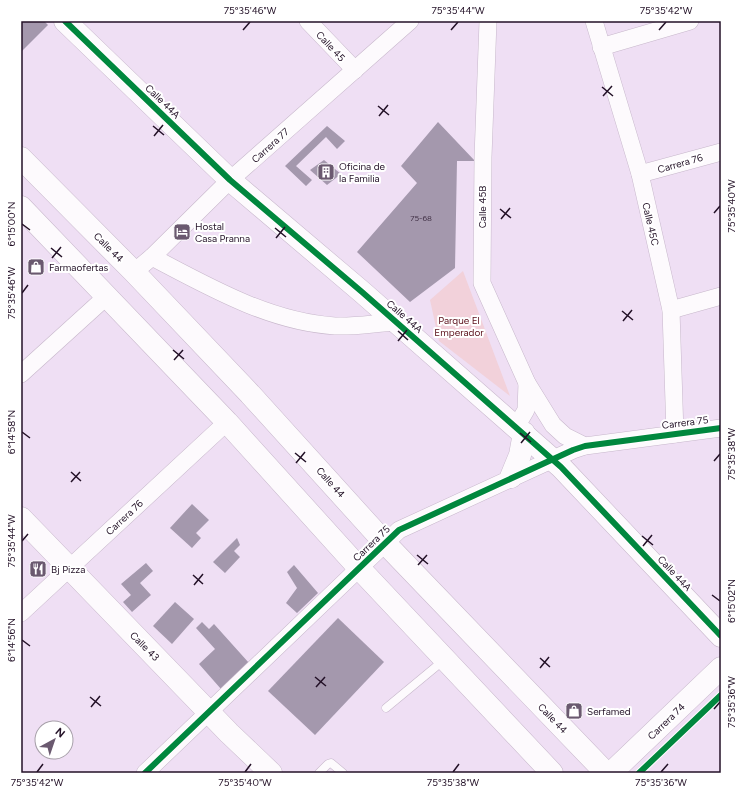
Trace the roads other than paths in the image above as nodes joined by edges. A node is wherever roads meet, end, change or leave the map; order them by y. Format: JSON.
{"nodes":[{"id":1,"x":66,"y":21,"type":"edge"},
{"id":2,"x":308,"y":21,"type":"edge"},
{"id":3,"x":410,"y":21,"type":"edge"},
{"id":4,"x":488,"y":21,"type":"edge"},
{"id":5,"x":594,"y":21,"type":"edge"},
{"id":6,"x":690,"y":21,"type":"edge"},
{"id":7,"x":601,"y":47,"type":"junction"},
{"id":8,"x":354,"y":70,"type":"junction"},
{"id":9,"x":721,"y":152,"type":"edge"},
{"id":10,"x":21,"y":158,"type":"edge"},
{"id":11,"x":640,"y":174,"type":"junction"},
{"id":12,"x":230,"y":180,"type":"junction"},
{"id":13,"x":21,"y":207,"type":"edge"},
{"id":14,"x":152,"y":257,"type":"junction"},
{"id":15,"x":134,"y":272,"type":"junction"},
{"id":16,"x":107,"y":296,"type":"junction"},
{"id":17,"x":721,"y":296,"type":"edge"},
{"id":18,"x":671,"y":310,"type":"junction"},
{"id":19,"x":396,"y":322,"type":"junction"},
{"id":20,"x":21,"y":374,"type":"edge"},
{"id":21,"x":527,"y":383,"type":"junction"},
{"id":22,"x":227,"y":422,"type":"junction"},
{"id":23,"x":721,"y":428,"type":"edge"},
{"id":24,"x":520,"y":430,"type":"junction"},
{"id":25,"x":675,"y":434,"type":"junction"},
{"id":26,"x":585,"y":446,"type":"junction"},
{"id":27,"x":552,"y":459,"type":"junction"},
{"id":28,"x":511,"y":477,"type":"junction"},
{"id":29,"x":21,"y":518,"type":"edge"},
{"id":30,"x":386,"y":543,"type":"junction"},
{"id":31,"x":68,"y":568,"type":"junction"},
{"id":32,"x":359,"y":568,"type":"junction"},
{"id":33,"x":21,"y":612,"type":"edge"},
{"id":34,"x":721,"y":636,"type":"edge"},
{"id":35,"x":444,"y":659,"type":"junction"},
{"id":36,"x":721,"y":668,"type":"edge"},
{"id":37,"x":386,"y":708,"type":"dead end"},
{"id":38,"x":210,"y":711,"type":"junction"},
{"id":39,"x":145,"y":773,"type":"edge"},
{"id":40,"x":271,"y":773,"type":"edge"},
{"id":41,"x":319,"y":773,"type":"edge"},
{"id":42,"x":343,"y":773,"type":"edge"},
{"id":43,"x":552,"y":773,"type":"edge"},
{"id":44,"x":606,"y":773,"type":"edge"},
{"id":45,"x":611,"y":773,"type":"edge"}],
"edges":[{"from":1,"to":12,"type":"main road","name":"Calle 44A"},
{"from":2,"to":8,"type":"street","name":"Calle 45"},
{"from":3,"to":8,"type":"street","name":"Carrera 77"},
{"from":4,"to":21,"type":"street","name":"Calle 45B"},
{"from":5,"to":7,"type":"street","name":"Calle 45C"},
{"from":6,"to":7,"type":"street"},
{"from":7,"to":11,"type":"street","name":"Calle 45C"},
{"from":8,"to":12,"type":"street","name":"Carrera 77"},
{"from":9,"to":11,"type":"street","name":"Carrera 76"},
{"from":10,"to":15,"type":"main road","name":"Calle 44"},
{"from":11,"to":18,"type":"street","name":"Calle 45C"},
{"from":12,"to":14,"type":"street","name":"Carrera 77"},
{"from":12,"to":19,"type":"main road","name":"Calle 44A"},
{"from":13,"to":16,"type":"main road"},
{"from":14,"to":15,"type":"street","name":"Carrera 77"},
{"from":14,"to":19,"type":"street"},
{"from":15,"to":30,"type":"main road","name":"Calle 44"},
{"from":16,"to":20,"type":"street"},
{"from":16,"to":22,"type":"main road"},
{"from":17,"to":18,"type":"street"},
{"from":18,"to":25,"type":"street","name":"Calle 45C"},
{"from":19,"to":24,"type":"main road","name":"Calle 44A"},
{"from":21,"to":24,"type":"street","name":"Calle 45B"},
{"from":21,"to":26,"type":"street","name":"Calle 45B"},
{"from":22,"to":31,"type":"street","name":"Carrera 76"},
{"from":22,"to":32,"type":"main road"},
{"from":23,"to":25,"type":"street","name":"Carrera 75"},
{"from":24,"to":27,"type":"main road","name":"Calle 44A"},
{"from":24,"to":28,"type":"main road"},
{"from":25,"to":26,"type":"street","name":"Carrera 75"},
{"from":26,"to":27,"type":"street","name":"Carrera 75"},
{"from":27,"to":28,"type":"street","name":"Carrera 75"},
{"from":27,"to":34,"type":"main road","name":"Calle 44A"},
{"from":28,"to":30,"type":"street","name":"Carrera 75"},
{"from":29,"to":31,"type":"main road","name":"Calle 43"},
{"from":30,"to":32,"type":"street","name":"Carrera 75"},
{"from":30,"to":44,"type":"main road","name":"Calle 44"},
{"from":31,"to":33,"type":"street","name":"Carrera 76"},
{"from":31,"to":38,"type":"main road","name":"Calle 43"},
{"from":32,"to":35,"type":"main road"},
{"from":32,"to":38,"type":"street","name":"Carrera 75"},
{"from":35,"to":37,"type":"lane"},
{"from":35,"to":43,"type":"main road"},
{"from":36,"to":45,"type":"main road","name":"Carrera 74"},
{"from":38,"to":39,"type":"street","name":"Carrera 75"},
{"from":38,"to":40,"type":"main road","name":"Calle 43"},
{"from":41,"to":42,"type":"lane"}]}
